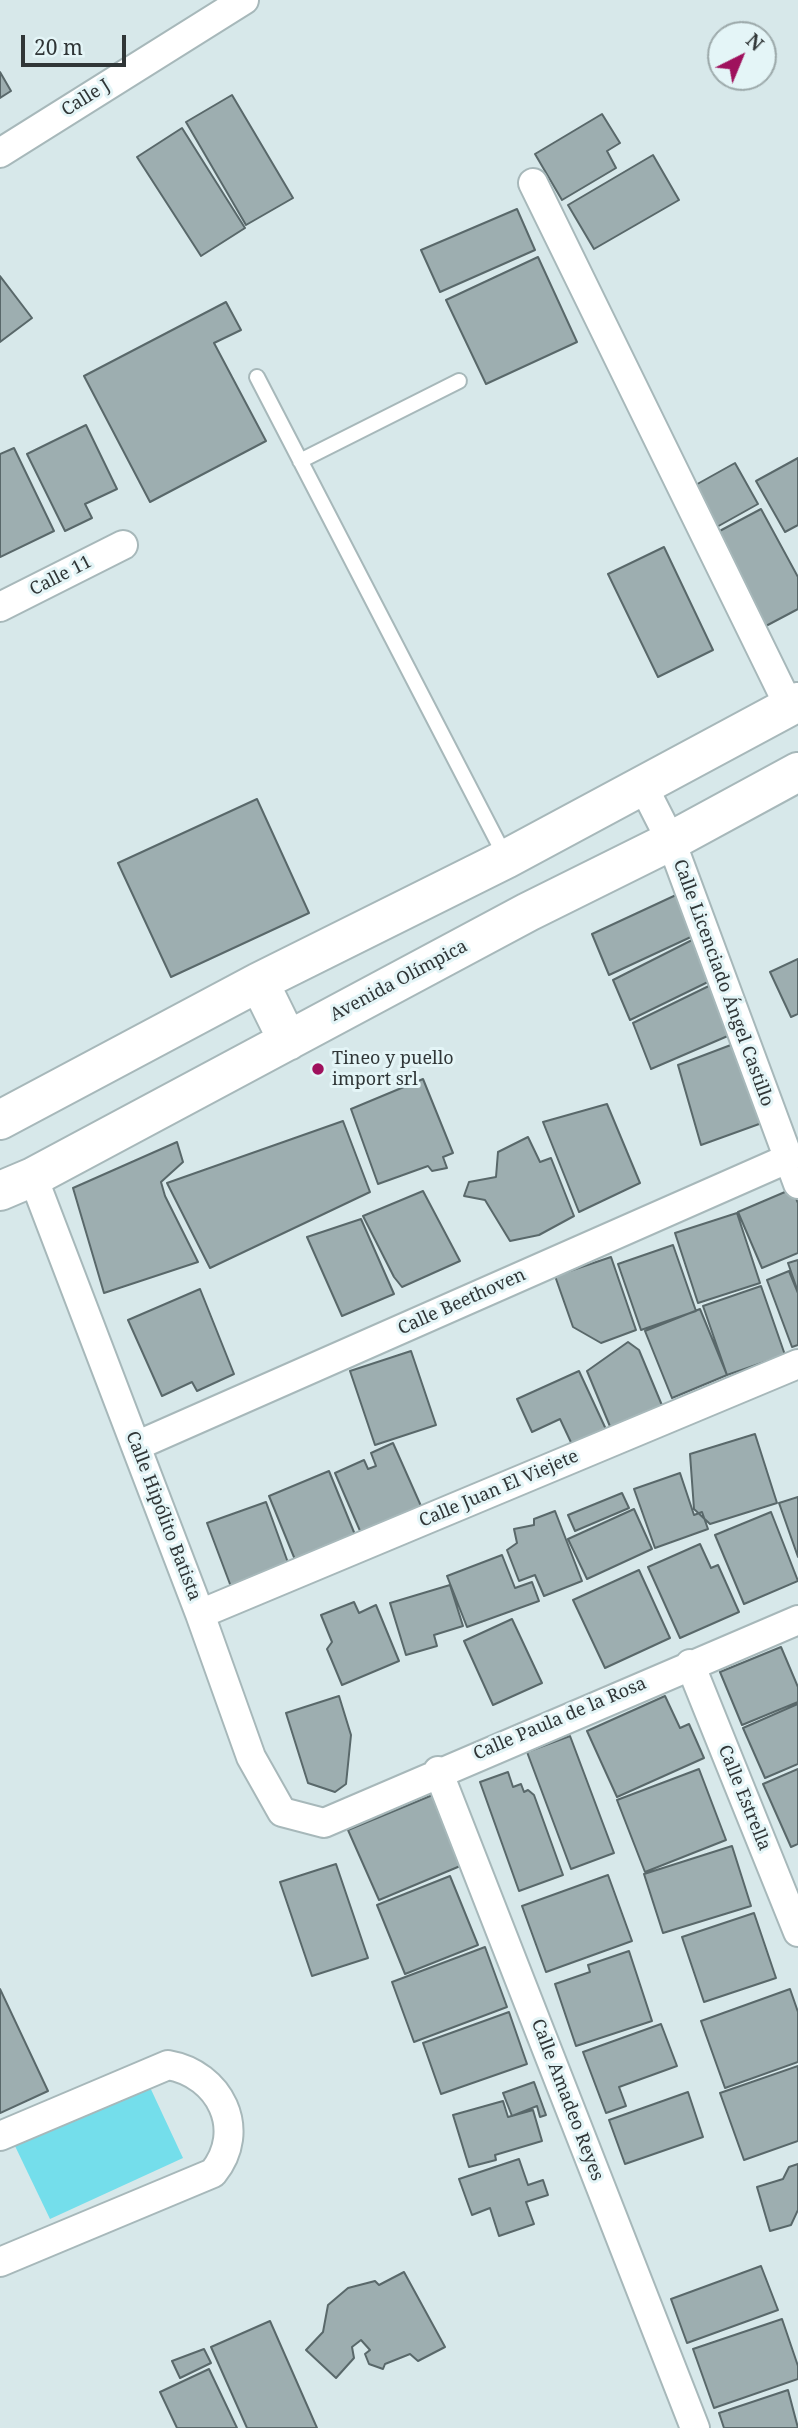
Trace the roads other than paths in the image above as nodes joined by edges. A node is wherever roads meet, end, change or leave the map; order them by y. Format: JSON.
{"nodes":[{"id":1,"x":244,"y":0,"type":"edge"},
{"id":2,"x":211,"y":8,"type":"edge"},
{"id":3,"x":0,"y":153,"type":"edge"},
{"id":4,"x":533,"y":183,"type":"dead end"},
{"id":5,"x":257,"y":377,"type":"dead end"},
{"id":6,"x":459,"y":381,"type":"dead end"},
{"id":7,"x":300,"y":461,"type":"junction"},
{"id":8,"x":123,"y":545,"type":"dead end"},
{"id":9,"x":0,"y":607,"type":"edge"},
{"id":10,"x":793,"y":704,"type":"edge"},
{"id":11,"x":798,"y":772,"type":"edge"},
{"id":12,"x":642,"y":784,"type":"junction"},
{"id":13,"x":671,"y":841,"type":"junction"},
{"id":14,"x":506,"y":859,"type":"junction"},
{"id":15,"x":259,"y":982,"type":"junction"},
{"id":16,"x":288,"y":1041,"type":"junction"},
{"id":17,"x":0,"y":1120,"type":"edge"},
{"id":18,"x":787,"y":1158,"type":"junction"},
{"id":19,"x":17,"y":1184,"type":"edge"},
{"id":20,"x":798,"y":1184,"type":"edge"},
{"id":21,"x":798,"y":1364,"type":"edge"},
{"id":22,"x":136,"y":1447,"type":"junction"},
{"id":23,"x":200,"y":1614,"type":"junction"},
{"id":24,"x":798,"y":1619,"type":"edge"},
{"id":25,"x":690,"y":1664,"type":"junction"},
{"id":26,"x":438,"y":1771,"type":"junction"},
{"id":27,"x":324,"y":1823,"type":"joint"},
{"id":28,"x":798,"y":1932,"type":"edge"},
{"id":29,"x":0,"y":2136,"type":"edge"},
{"id":30,"x":0,"y":2262,"type":"edge"},
{"id":31,"x":695,"y":2428,"type":"edge"}],
"edges":[{"from":1,"to":2,"type":"street","name":"Calle J"},
{"from":2,"to":3,"type":"street","name":"Calle J"},
{"from":4,"to":10,"type":"street"},
{"from":5,"to":7,"type":"lane"},
{"from":6,"to":7,"type":"lane"},
{"from":7,"to":14,"type":"lane"},
{"from":8,"to":9,"type":"street","name":"Calle 11"},
{"from":10,"to":12,"type":"main road"},
{"from":11,"to":13,"type":"main road","name":"Avenida Olímpica"},
{"from":12,"to":13,"type":"street","name":"Calle Licenciado Ángel Castillo"},
{"from":12,"to":14,"type":"main road"},
{"from":13,"to":16,"type":"main road","name":"Avenida Olímpica"},
{"from":13,"to":18,"type":"street","name":"Calle Licenciado Ángel Castillo"},
{"from":14,"to":15,"type":"main road"},
{"from":15,"to":16,"type":"main road"},
{"from":15,"to":17,"type":"main road"},
{"from":16,"to":19,"type":"main road","name":"Avenida Olímpica"},
{"from":18,"to":20,"type":"street","name":"Calle Licenciado Ángel Castillo"},
{"from":18,"to":22,"type":"street","name":"Calle Beethoven"},
{"from":19,"to":22,"type":"street","name":"Calle Hipólito Batista"},
{"from":21,"to":23,"type":"street","name":"Calle Juan El Viejete"},
{"from":22,"to":23,"type":"street","name":"Calle Hipólito Batista"},
{"from":23,"to":27,"type":"street","name":"Calle Hipólito Batista"},
{"from":24,"to":25,"type":"street","name":"Calle Paula de la Rosa"},
{"from":25,"to":26,"type":"street","name":"Calle Paula de la Rosa"},
{"from":25,"to":28,"type":"street","name":"Calle Estrella"},
{"from":26,"to":27,"type":"street","name":"Calle Paula de la Rosa"},
{"from":26,"to":31,"type":"street","name":"Calle Amadeo Reyes"},
{"from":29,"to":30,"type":"street"}]}
